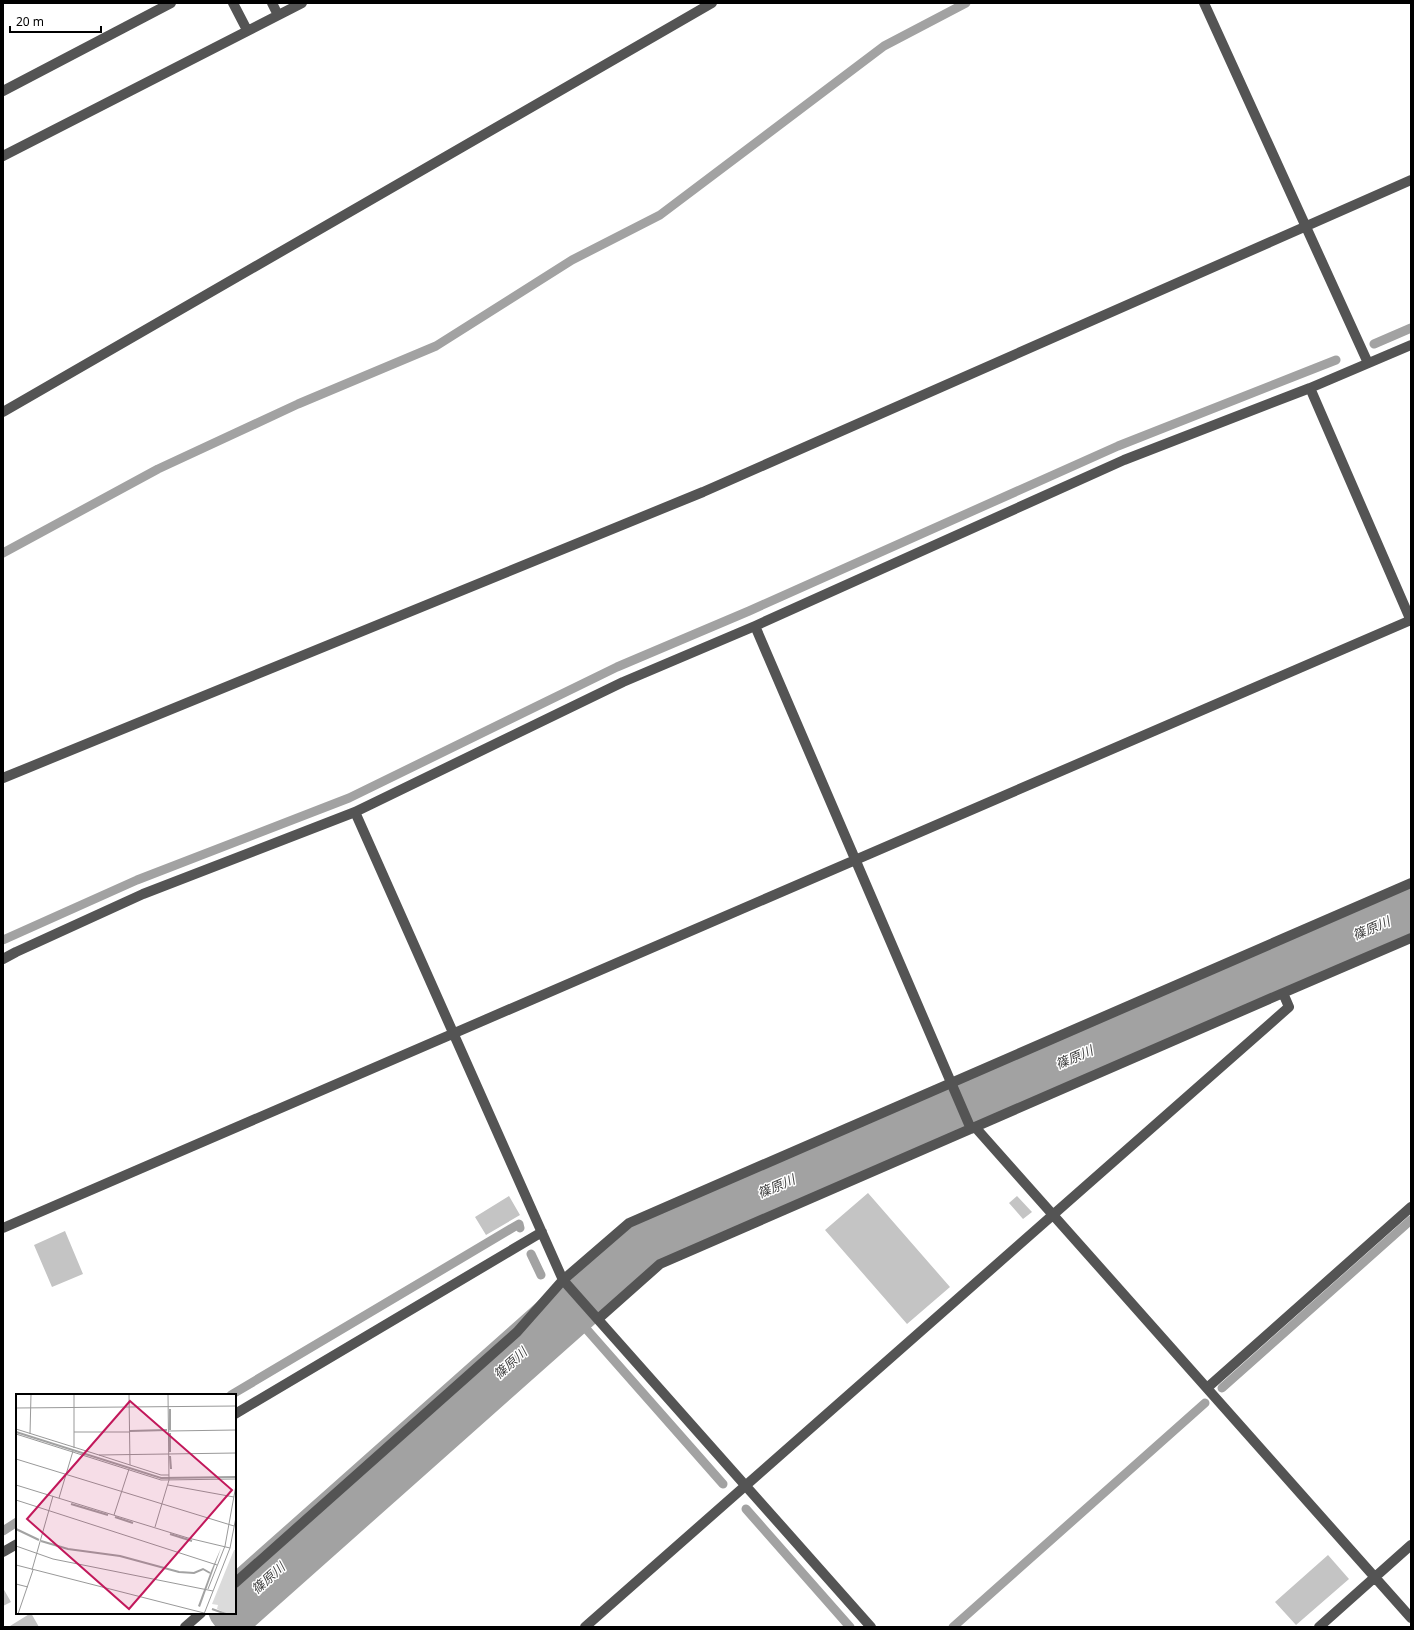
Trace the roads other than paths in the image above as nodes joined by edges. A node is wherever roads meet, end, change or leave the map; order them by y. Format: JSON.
{"nodes":[{"id":1,"x":171,"y":3,"type":"edge"},
{"id":2,"x":233,"y":3,"type":"edge"},
{"id":3,"x":272,"y":3,"type":"edge"},
{"id":4,"x":302,"y":3,"type":"edge"},
{"id":5,"x":712,"y":3,"type":"edge"},
{"id":6,"x":1204,"y":3,"type":"edge"},
{"id":7,"x":278,"y":15,"type":"junction"},
{"id":8,"x":247,"y":30,"type":"junction"},
{"id":9,"x":3,"y":91,"type":"edge"},
{"id":10,"x":3,"y":156,"type":"edge"},
{"id":11,"x":1411,"y":180,"type":"edge"},
{"id":12,"x":1306,"y":227,"type":"junction"},
{"id":13,"x":1411,"y":345,"type":"edge"},
{"id":14,"x":1368,"y":363,"type":"junction"},
{"id":15,"x":1310,"y":388,"type":"junction"},
{"id":16,"x":3,"y":412,"type":"edge"},
{"id":17,"x":1411,"y":620,"type":"edge"},
{"id":18,"x":755,"y":626,"type":"junction"},
{"id":19,"x":3,"y":778,"type":"edge"},
{"id":20,"x":355,"y":812,"type":"junction"},
{"id":21,"x":856,"y":860,"type":"junction"},
{"id":22,"x":1411,"y":883,"type":"edge"},
{"id":23,"x":1411,"y":938,"type":"edge"},
{"id":24,"x":3,"y":959,"type":"edge"},
{"id":25,"x":1283,"y":993,"type":"junction"},
{"id":26,"x":454,"y":1034,"type":"junction"},
{"id":27,"x":953,"y":1087,"type":"junction"},
{"id":28,"x":971,"y":1125,"type":"junction"},
{"id":29,"x":1411,"y":1208,"type":"edge"},
{"id":30,"x":1053,"y":1215,"type":"junction"},
{"id":31,"x":3,"y":1228,"type":"edge"},
{"id":32,"x":542,"y":1232,"type":"junction"},
{"id":33,"x":563,"y":1280,"type":"junction"},
{"id":34,"x":595,"y":1316,"type":"junction"},
{"id":35,"x":1207,"y":1388,"type":"junction"},
{"id":36,"x":236,"y":1413,"type":"edge"},
{"id":37,"x":745,"y":1486,"type":"junction"},
{"id":38,"x":16,"y":1545,"type":"edge"},
{"id":39,"x":1411,"y":1545,"type":"edge"},
{"id":40,"x":3,"y":1552,"type":"edge"},
{"id":41,"x":1375,"y":1577,"type":"junction"},
{"id":42,"x":236,"y":1582,"type":"edge"},
{"id":43,"x":200,"y":1614,"type":"edge"},
{"id":44,"x":1411,"y":1618,"type":"edge"},
{"id":45,"x":185,"y":1627,"type":"edge"},
{"id":46,"x":585,"y":1627,"type":"edge"},
{"id":47,"x":871,"y":1627,"type":"edge"},
{"id":48,"x":1319,"y":1627,"type":"edge"}],
"edges":[{"from":1,"to":9,"type":"street"},
{"from":2,"to":8,"type":"street"},
{"from":3,"to":7,"type":"street"},
{"from":4,"to":7,"type":"street"},
{"from":5,"to":16,"type":"street"},
{"from":6,"to":12,"type":"street"},
{"from":7,"to":8,"type":"street"},
{"from":8,"to":10,"type":"street"},
{"from":11,"to":12,"type":"street"},
{"from":12,"to":14,"type":"street"},
{"from":12,"to":19,"type":"street"},
{"from":13,"to":14,"type":"street"},
{"from":14,"to":15,"type":"street"},
{"from":15,"to":17,"type":"street"},
{"from":15,"to":18,"type":"street"},
{"from":17,"to":21,"type":"street"},
{"from":18,"to":20,"type":"street"},
{"from":18,"to":21,"type":"street"},
{"from":20,"to":24,"type":"street"},
{"from":20,"to":26,"type":"street"},
{"from":21,"to":26,"type":"street"},
{"from":21,"to":27,"type":"street"},
{"from":22,"to":27,"type":"street"},
{"from":23,"to":25,"type":"street"},
{"from":25,"to":28,"type":"street"},
{"from":25,"to":30,"type":"street"},
{"from":26,"to":31,"type":"street"},
{"from":26,"to":32,"type":"street"},
{"from":27,"to":28,"type":"street"},
{"from":27,"to":33,"type":"street"},
{"from":28,"to":30,"type":"street"},
{"from":28,"to":34,"type":"street"},
{"from":29,"to":35,"type":"street"},
{"from":30,"to":35,"type":"street"},
{"from":30,"to":37,"type":"street"},
{"from":32,"to":33,"type":"street"},
{"from":32,"to":36,"type":"street"},
{"from":33,"to":34,"type":"street"},
{"from":33,"to":42,"type":"street"},
{"from":34,"to":37,"type":"street"},
{"from":35,"to":41,"type":"street"},
{"from":37,"to":46,"type":"street"},
{"from":37,"to":47,"type":"street"},
{"from":38,"to":40,"type":"street"},
{"from":39,"to":41,"type":"street"},
{"from":41,"to":44,"type":"street"},
{"from":41,"to":48,"type":"street"},
{"from":43,"to":45,"type":"street"}]}
